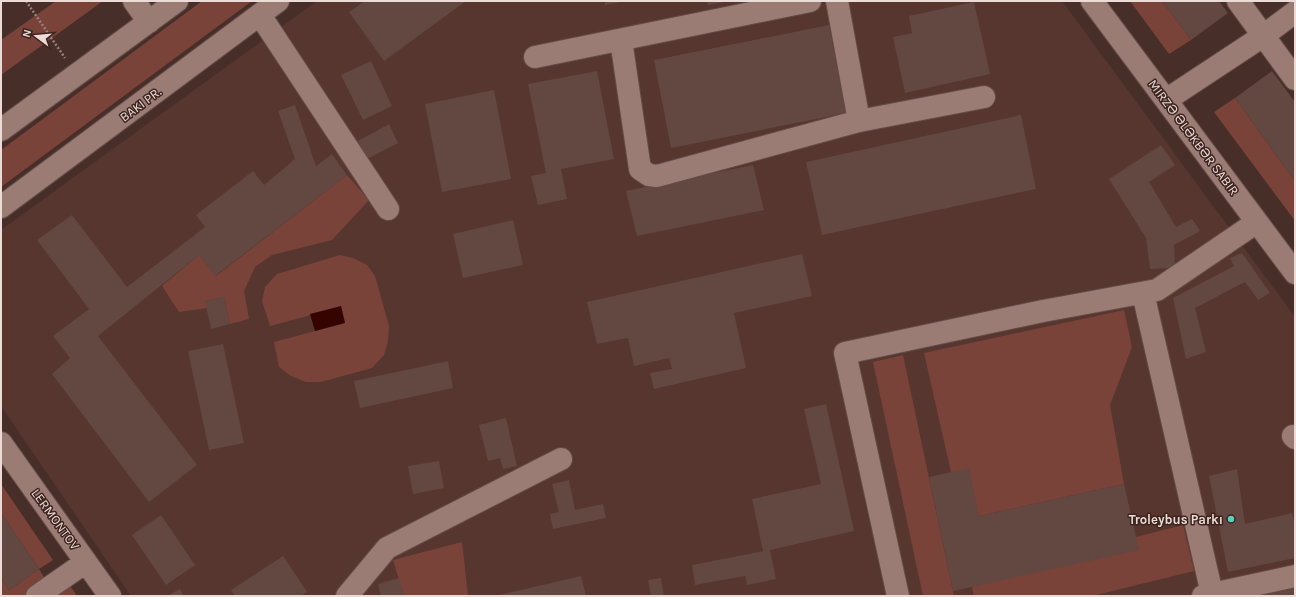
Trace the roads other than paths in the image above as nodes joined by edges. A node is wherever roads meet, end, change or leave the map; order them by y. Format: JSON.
{"nodes":[{"id":1,"x":134,"y":1,"type":"edge"},
{"id":2,"x":177,"y":1,"type":"edge"},
{"id":3,"x":278,"y":1,"type":"edge"},
{"id":4,"x":810,"y":1,"type":"edge"},
{"id":5,"x":837,"y":1,"type":"edge"},
{"id":6,"x":1092,"y":1,"type":"edge"},
{"id":7,"x":1238,"y":1,"type":"edge"},
{"id":8,"x":1295,"y":12,"type":"edge"},
{"id":9,"x":260,"y":15,"type":"junction"},
{"id":10,"x":149,"y":22,"type":"junction"},
{"id":11,"x":1263,"y":36,"type":"junction"},
{"id":12,"x":621,"y":40,"type":"junction"},
{"id":13,"x":535,"y":57,"type":"dead end"},
{"id":14,"x":1295,"y":79,"type":"edge"},
{"id":15,"x":984,"y":98,"type":"dead end"},
{"id":16,"x":1166,"y":100,"type":"junction"},
{"id":17,"x":859,"y":120,"type":"junction"},
{"id":18,"x":1,"y":130,"type":"edge"},
{"id":19,"x":1,"y":206,"type":"edge"},
{"id":20,"x":388,"y":209,"type":"dead end"},
{"id":21,"x":1257,"y":222,"type":"junction"},
{"id":22,"x":1295,"y":273,"type":"edge"},
{"id":23,"x":1143,"y":293,"type":"junction"},
{"id":24,"x":1,"y":443,"type":"edge"},
{"id":25,"x":562,"y":459,"type":"dead end"},
{"id":26,"x":86,"y":562,"type":"junction"},
{"id":27,"x":1295,"y":576,"type":"edge"},
{"id":28,"x":1207,"y":595,"type":"edge"},
{"id":29,"x":37,"y":596,"type":"edge"},
{"id":30,"x":110,"y":596,"type":"edge"},
{"id":31,"x":347,"y":596,"type":"edge"},
{"id":32,"x":898,"y":596,"type":"edge"}],
"edges":[{"from":1,"to":10,"type":"street"},
{"from":2,"to":10,"type":"street"},
{"from":3,"to":9,"type":"street"},
{"from":4,"to":12,"type":"street"},
{"from":5,"to":17,"type":"street"},
{"from":6,"to":16,"type":"street","name":"MIRZƏ ƏLƏKBƏR SABIR"},
{"from":7,"to":11,"type":"street"},
{"from":8,"to":11,"type":"street"},
{"from":9,"to":19,"type":"street"},
{"from":9,"to":20,"type":"street"},
{"from":10,"to":18,"type":"street"},
{"from":11,"to":14,"type":"street"},
{"from":11,"to":16,"type":"street"},
{"from":12,"to":13,"type":"street"},
{"from":12,"to":17,"type":"street"},
{"from":15,"to":17,"type":"street"},
{"from":16,"to":21,"type":"street","name":"MIRZƏ ƏLƏKBƏR SABIR"},
{"from":21,"to":22,"type":"street","name":"MIRZƏ ƏLƏKBƏR SABIR"},
{"from":21,"to":23,"type":"street"},
{"from":23,"to":28,"type":"street"},
{"from":23,"to":32,"type":"street"},
{"from":24,"to":26,"type":"street","name":"LERMONTOV"},
{"from":25,"to":31,"type":"street"},
{"from":26,"to":29,"type":"street"},
{"from":26,"to":30,"type":"street","name":"LERMONTOV"},
{"from":27,"to":28,"type":"street"}]}
